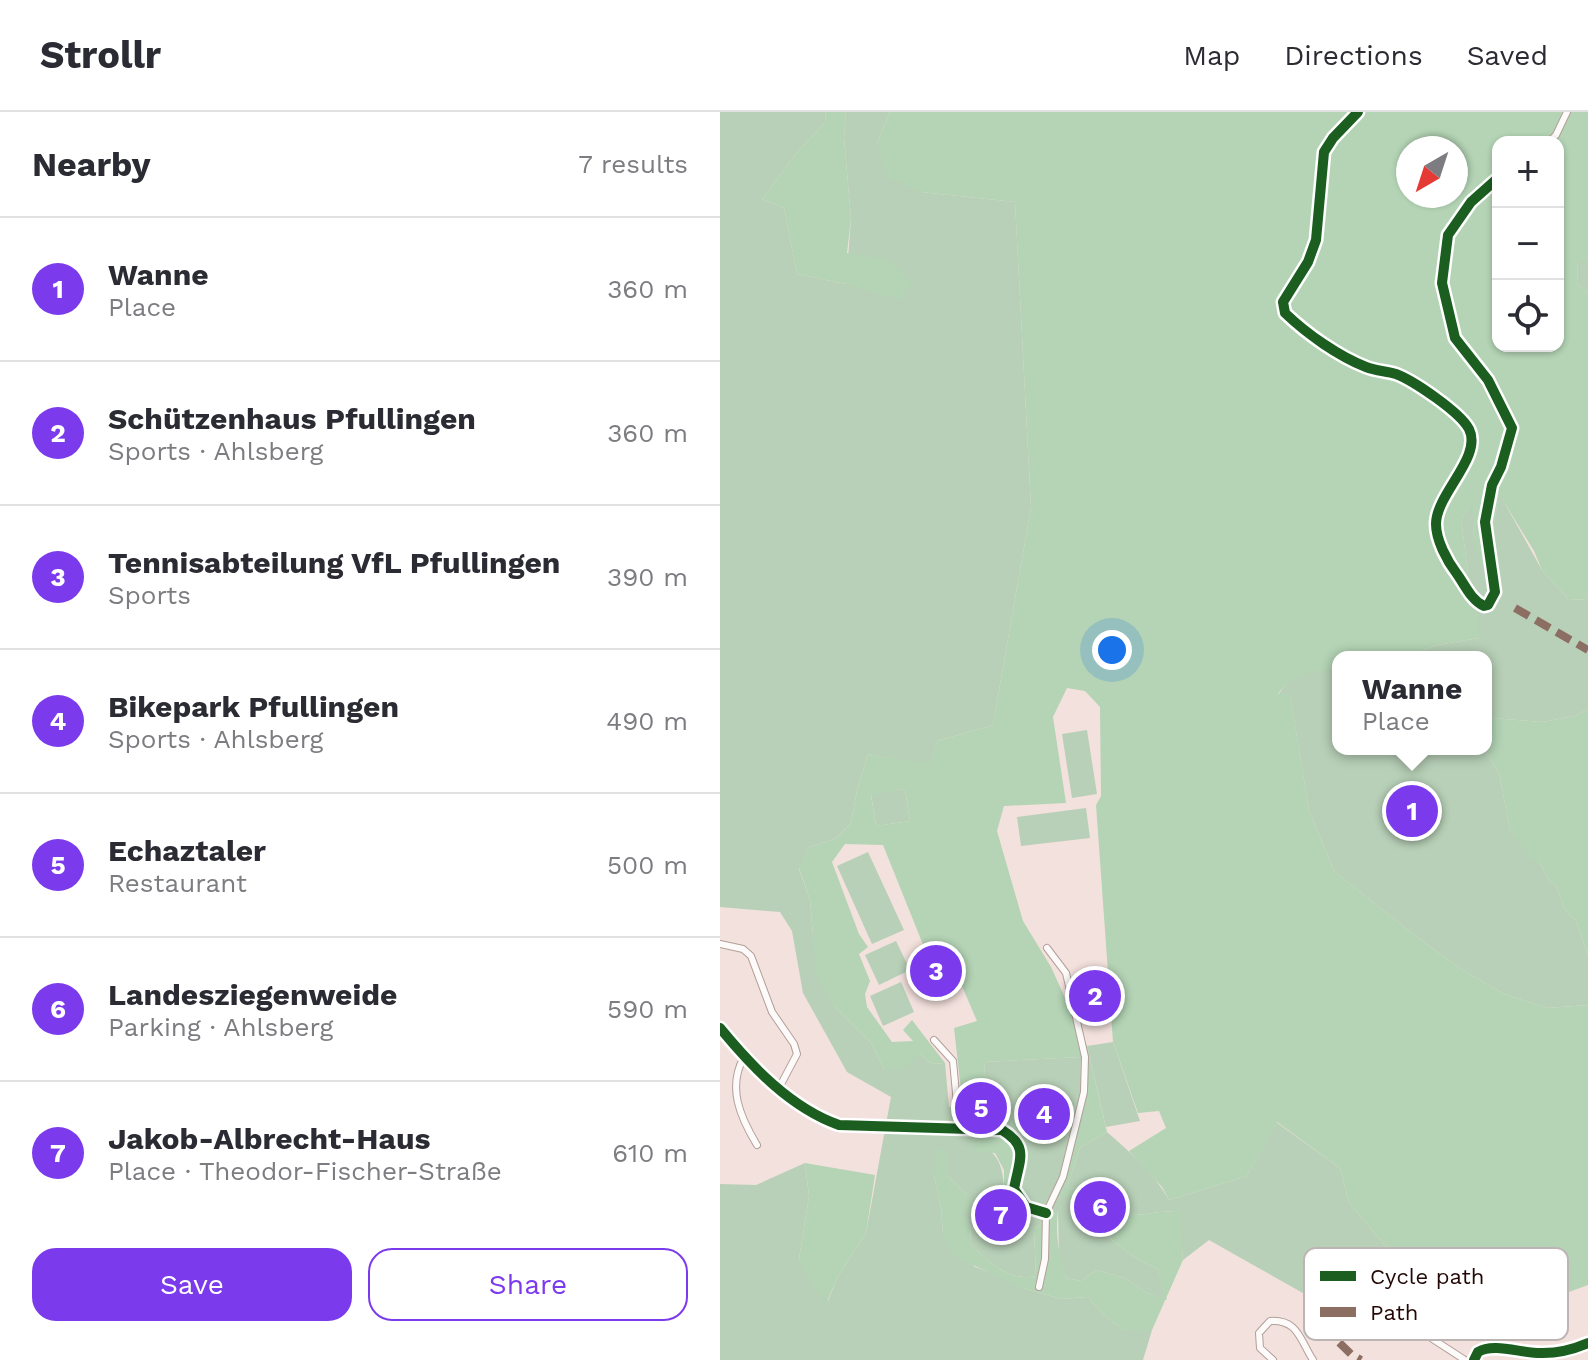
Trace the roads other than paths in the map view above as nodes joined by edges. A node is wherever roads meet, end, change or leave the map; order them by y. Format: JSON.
{"nodes":[{"id":1,"x":1358,"y":112,"type":"edge"},
{"id":2,"x":1567,"y":112,"type":"edge"},
{"id":3,"x":1555,"y":136,"type":"edge"},
{"id":4,"x":1492,"y":183,"type":"edge"},
{"id":5,"x":720,"y":944,"type":"edge"},
{"id":6,"x":1047,"y":948,"type":"dead end"},
{"id":7,"x":720,"y":1028,"type":"edge"},
{"id":8,"x":934,"y":1040,"type":"dead end"},
{"id":9,"x":744,"y":1057,"type":"junction"},
{"id":10,"x":779,"y":1088,"type":"junction"},
{"id":11,"x":965,"y":1130,"type":"junction"},
{"id":12,"x":757,"y":1145,"type":"dead end"},
{"id":13,"x":1046,"y":1213,"type":"junction"},
{"id":14,"x":1039,"y":1287,"type":"dead end"},
{"id":15,"x":1434,"y":1340,"type":"edge"},
{"id":16,"x":1588,"y":1343,"type":"edge"},
{"id":17,"x":1273,"y":1360,"type":"edge"},
{"id":18,"x":1313,"y":1360,"type":"edge"},
{"id":19,"x":1465,"y":1360,"type":"edge"},
{"id":20,"x":1474,"y":1360,"type":"edge"}],
"edges":[{"from":1,"to":4,"type":"street"},
{"from":2,"to":3,"type":"street"},
{"from":5,"to":10,"type":"street"},
{"from":6,"to":13,"type":"street"},
{"from":7,"to":9,"type":"street"},
{"from":8,"to":11,"type":"street"},
{"from":9,"to":10,"type":"street"},
{"from":9,"to":12,"type":"street"},
{"from":10,"to":11,"type":"street"},
{"from":11,"to":13,"type":"street"},
{"from":13,"to":14,"type":"street"},
{"from":15,"to":19,"type":"street"},
{"from":16,"to":20,"type":"street"},
{"from":17,"to":18,"type":"street"}]}
